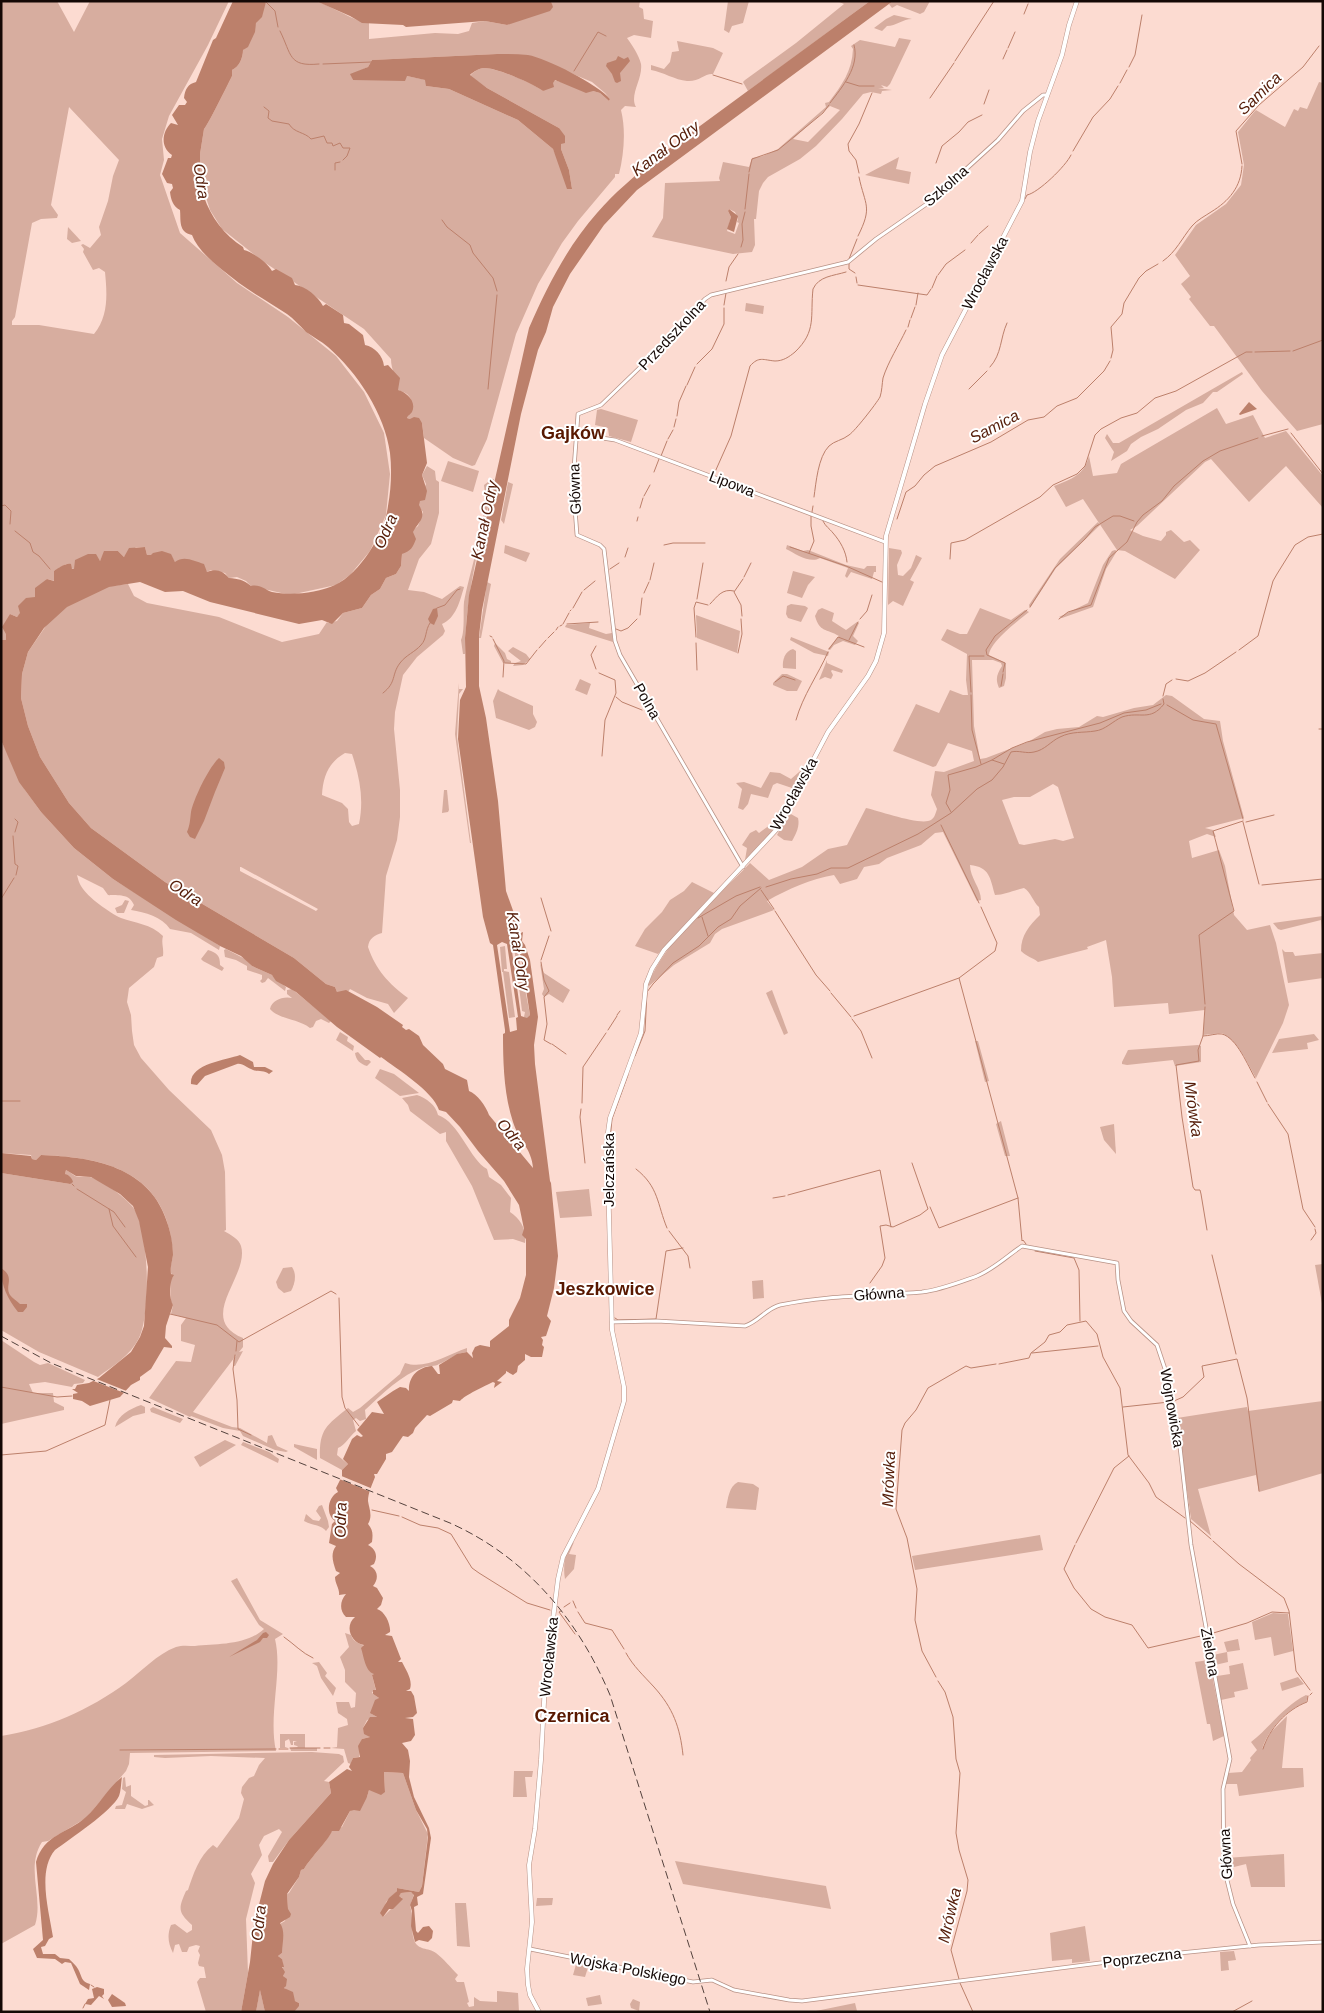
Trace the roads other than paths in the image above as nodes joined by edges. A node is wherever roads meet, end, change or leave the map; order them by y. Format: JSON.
{"nodes":[{"id":1,"x":1077,"y":1,"type":"edge"},
{"id":2,"x":1047,"y":95,"type":"junction"},
{"id":3,"x":1038,"y":99,"type":"junction"},
{"id":4,"x":1044,"y":104,"type":"junction"},
{"id":5,"x":837,"y":265,"type":"joint"},
{"id":6,"x":578,"y":414,"type":"joint"},
{"id":7,"x":576,"y":434,"type":"junction"},
{"id":8,"x":577,"y":535,"type":"joint"},
{"id":9,"x":885,"y":542,"type":"junction"},
{"id":10,"x":743,"y":866,"type":"junction"},
{"id":11,"x":649,"y":974,"type":"joint"},
{"id":12,"x":1119,"y":1287,"type":"joint"},
{"id":13,"x":612,"y":1322,"type":"junction"},
{"id":14,"x":620,"y":1371,"type":"joint"},
{"id":15,"x":1191,"y":1545,"type":"joint"},
{"id":16,"x":1230,"y":1759,"type":"joint"},
{"id":17,"x":1323,"y":1942,"type":"edge"},
{"id":18,"x":1250,"y":1946,"type":"junction"},
{"id":19,"x":530,"y":1949,"type":"junction"},
{"id":20,"x":962,"y":1980,"type":"joint"},
{"id":21,"x":539,"y":2012,"type":"edge"}],
"edges":[{"from":1,"to":2,"type":"main road","name":"Wrocławska"},
{"from":2,"to":3,"type":"street","name":"Szkolna"},
{"from":2,"to":4,"type":"main road","name":"Wrocławska"},
{"from":3,"to":4,"type":"street"},
{"from":3,"to":5,"type":"street","name":"Szkolna"},
{"from":4,"to":9,"type":"main road","name":"Wrocławska"},
{"from":5,"to":6,"type":"street","name":"Przedszkolna"},
{"from":6,"to":7,"type":"street","name":"Główna"},
{"from":7,"to":8,"type":"street","name":"Główna"},
{"from":7,"to":9,"type":"street","name":"Lipowa"},
{"from":8,"to":10,"type":"street","name":"Polna"},
{"from":9,"to":10,"type":"main road","name":"Wrocławska"},
{"from":10,"to":11,"type":"main road","name":"Wrocławska"},
{"from":11,"to":13,"type":"main road","name":"Jelczańska"},
{"from":12,"to":13,"type":"street","name":"Główna"},
{"from":12,"to":15,"type":"street","name":"Wojnowicka"},
{"from":13,"to":14,"type":"main road","name":"Jelczańska"},
{"from":14,"to":19,"type":"main road","name":"Wrocławska"},
{"from":15,"to":16,"type":"street","name":"Zielona"},
{"from":16,"to":18,"type":"street","name":"Główna"},
{"from":17,"to":18,"type":"street","name":"Poprzeczna"},
{"from":18,"to":20,"type":"street","name":"Poprzeczna"},
{"from":19,"to":20,"type":"street","name":"Wojska Polskiego"},
{"from":19,"to":21,"type":"main road","name":"Wrocławska"}]}
